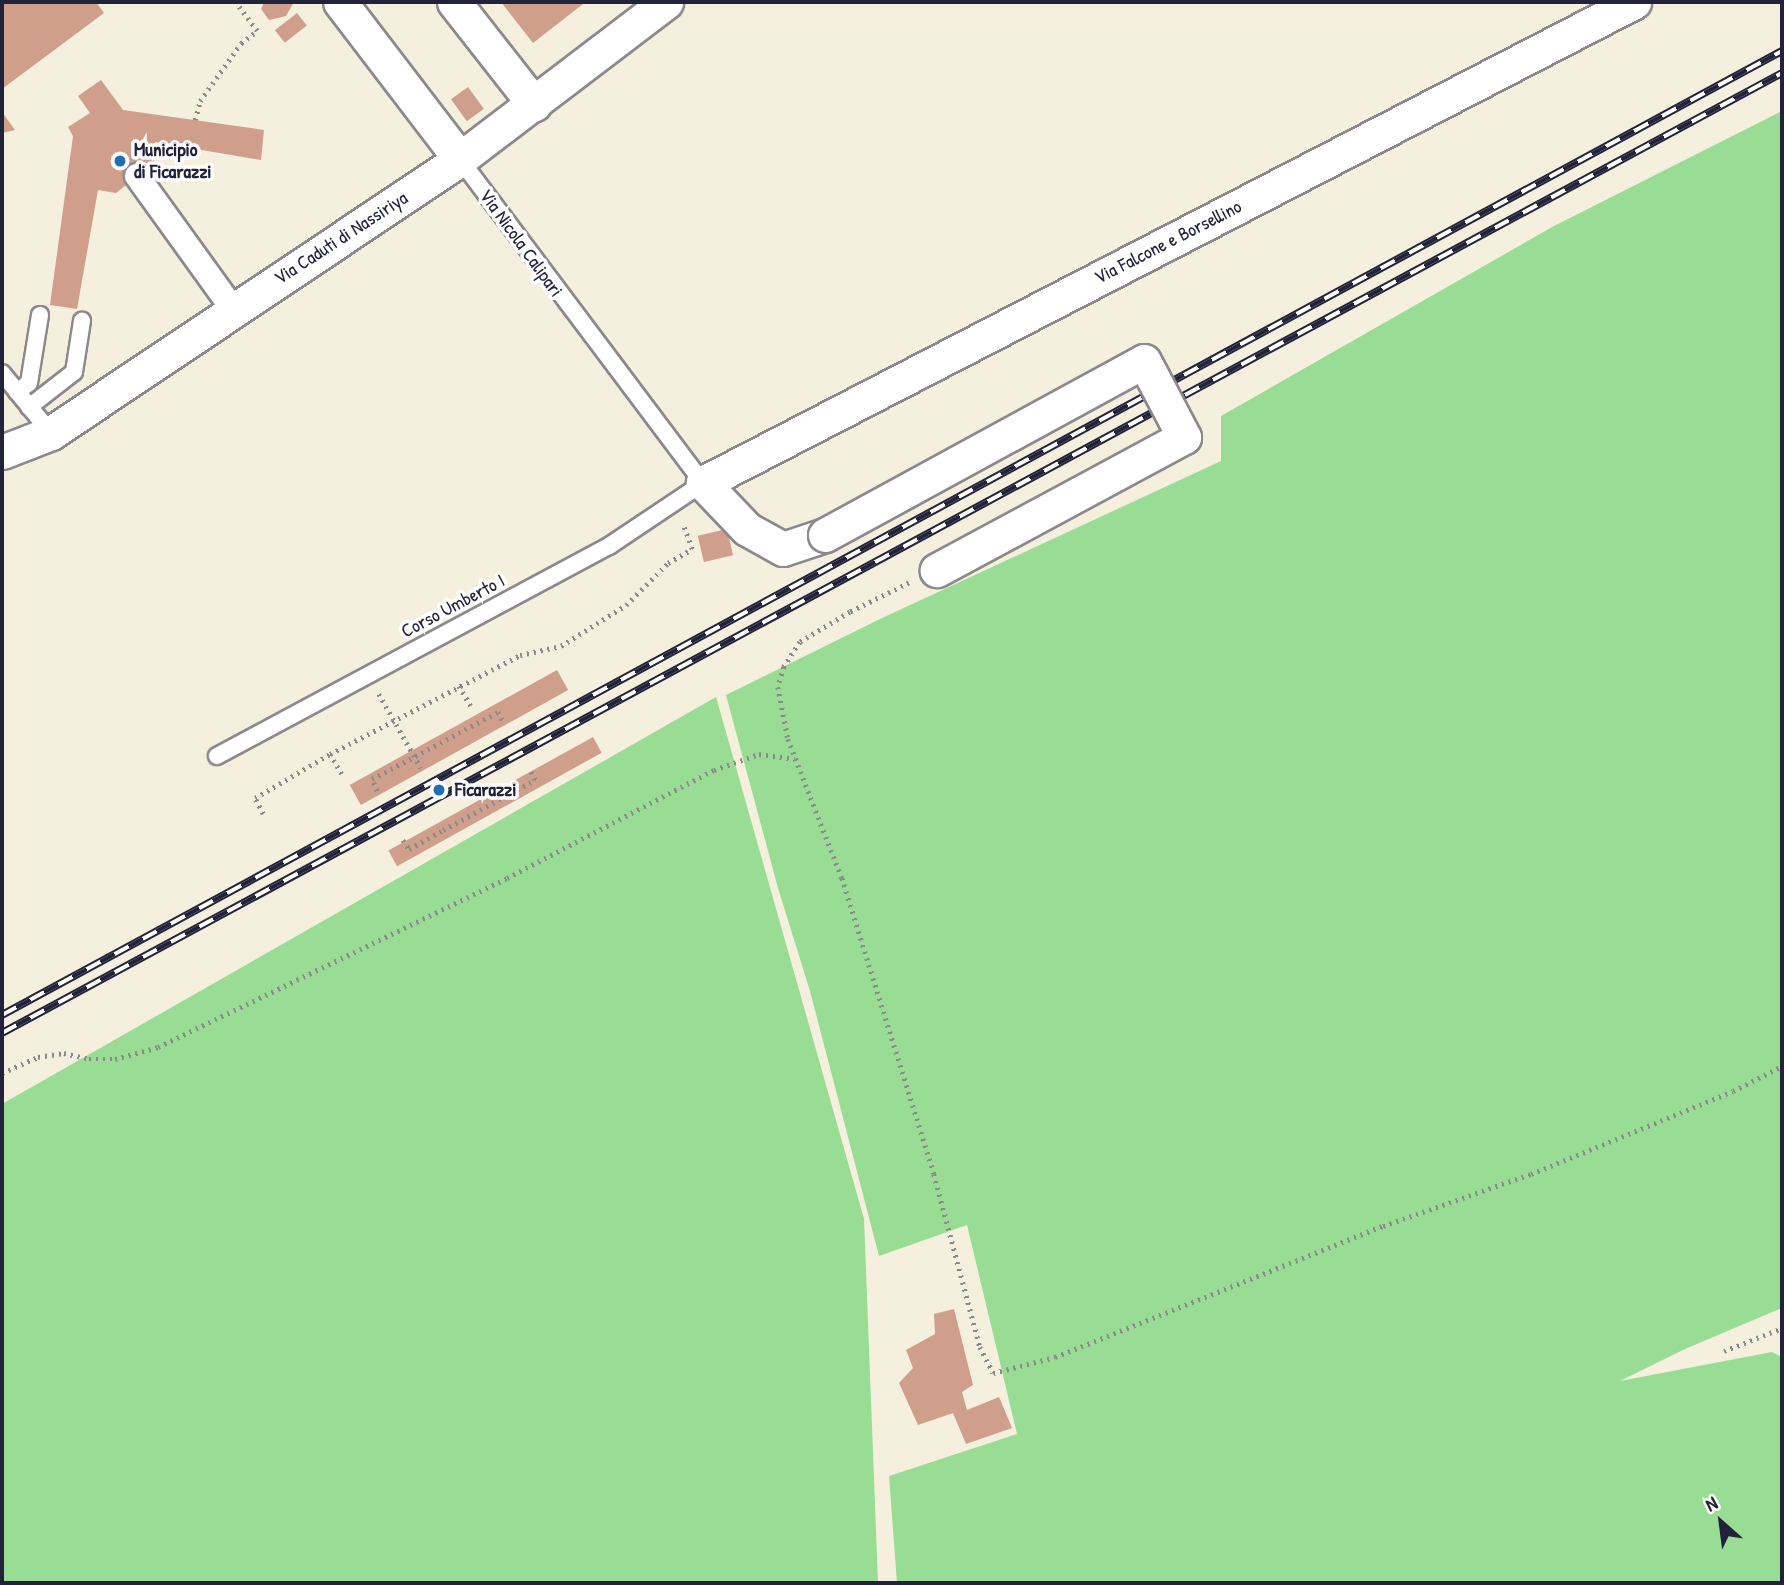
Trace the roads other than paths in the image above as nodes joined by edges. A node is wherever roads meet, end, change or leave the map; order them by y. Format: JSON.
{"nodes":[{"id":1,"x":340,"y":2,"type":"edge"},
{"id":2,"x":454,"y":2,"type":"edge"},
{"id":3,"x":666,"y":2,"type":"edge"},
{"id":4,"x":1634,"y":2,"type":"edge"},
{"id":5,"x":534,"y":104,"type":"junction"},
{"id":6,"x":460,"y":159,"type":"junction"},
{"id":7,"x":137,"y":176,"type":"dead end"},
{"id":8,"x":233,"y":309,"type":"junction"},
{"id":9,"x":40,"y":315,"type":"dead end"},
{"id":10,"x":82,"y":321,"type":"dead end"},
{"id":11,"x":2,"y":373,"type":"edge"},
{"id":12,"x":18,"y":392,"type":"junction"},
{"id":13,"x":29,"y":407,"type":"junction"},
{"id":14,"x":51,"y":433,"type":"junction"},
{"id":15,"x":2,"y":452,"type":"edge"},
{"id":16,"x":689,"y":491,"type":"junction"},
{"id":17,"x":937,"y":570,"type":"road end"},
{"id":18,"x":217,"y":756,"type":"dead end"}],
"edges":[{"from":1,"to":6,"type":"street","name":"Via Nicola Calipari"},
{"from":2,"to":5,"type":"street"},
{"from":3,"to":5,"type":"street","name":"Via Caduti di Nassiriya"},
{"from":4,"to":16,"type":"street","name":"Via Falcone e Borsellino"},
{"from":5,"to":6,"type":"street","name":"Via Caduti di Nassiriya"},
{"from":6,"to":8,"type":"street","name":"Via Caduti di Nassiriya"},
{"from":6,"to":16,"type":"lane","name":"Via Nicola Calipari"},
{"from":7,"to":8,"type":"street"},
{"from":8,"to":14,"type":"street","name":"Via Caduti di Nassiriya"},
{"from":9,"to":12,"type":"lane"},
{"from":10,"to":13,"type":"lane"},
{"from":11,"to":12,"type":"lane"},
{"from":12,"to":13,"type":"lane"},
{"from":13,"to":14,"type":"lane"},
{"from":14,"to":15,"type":"street","name":"Via Caduti di Nassiriya"},
{"from":16,"to":17,"type":"street","bridge":true},
{"from":16,"to":18,"type":"lane","name":"Corso Umberto I"}]}
